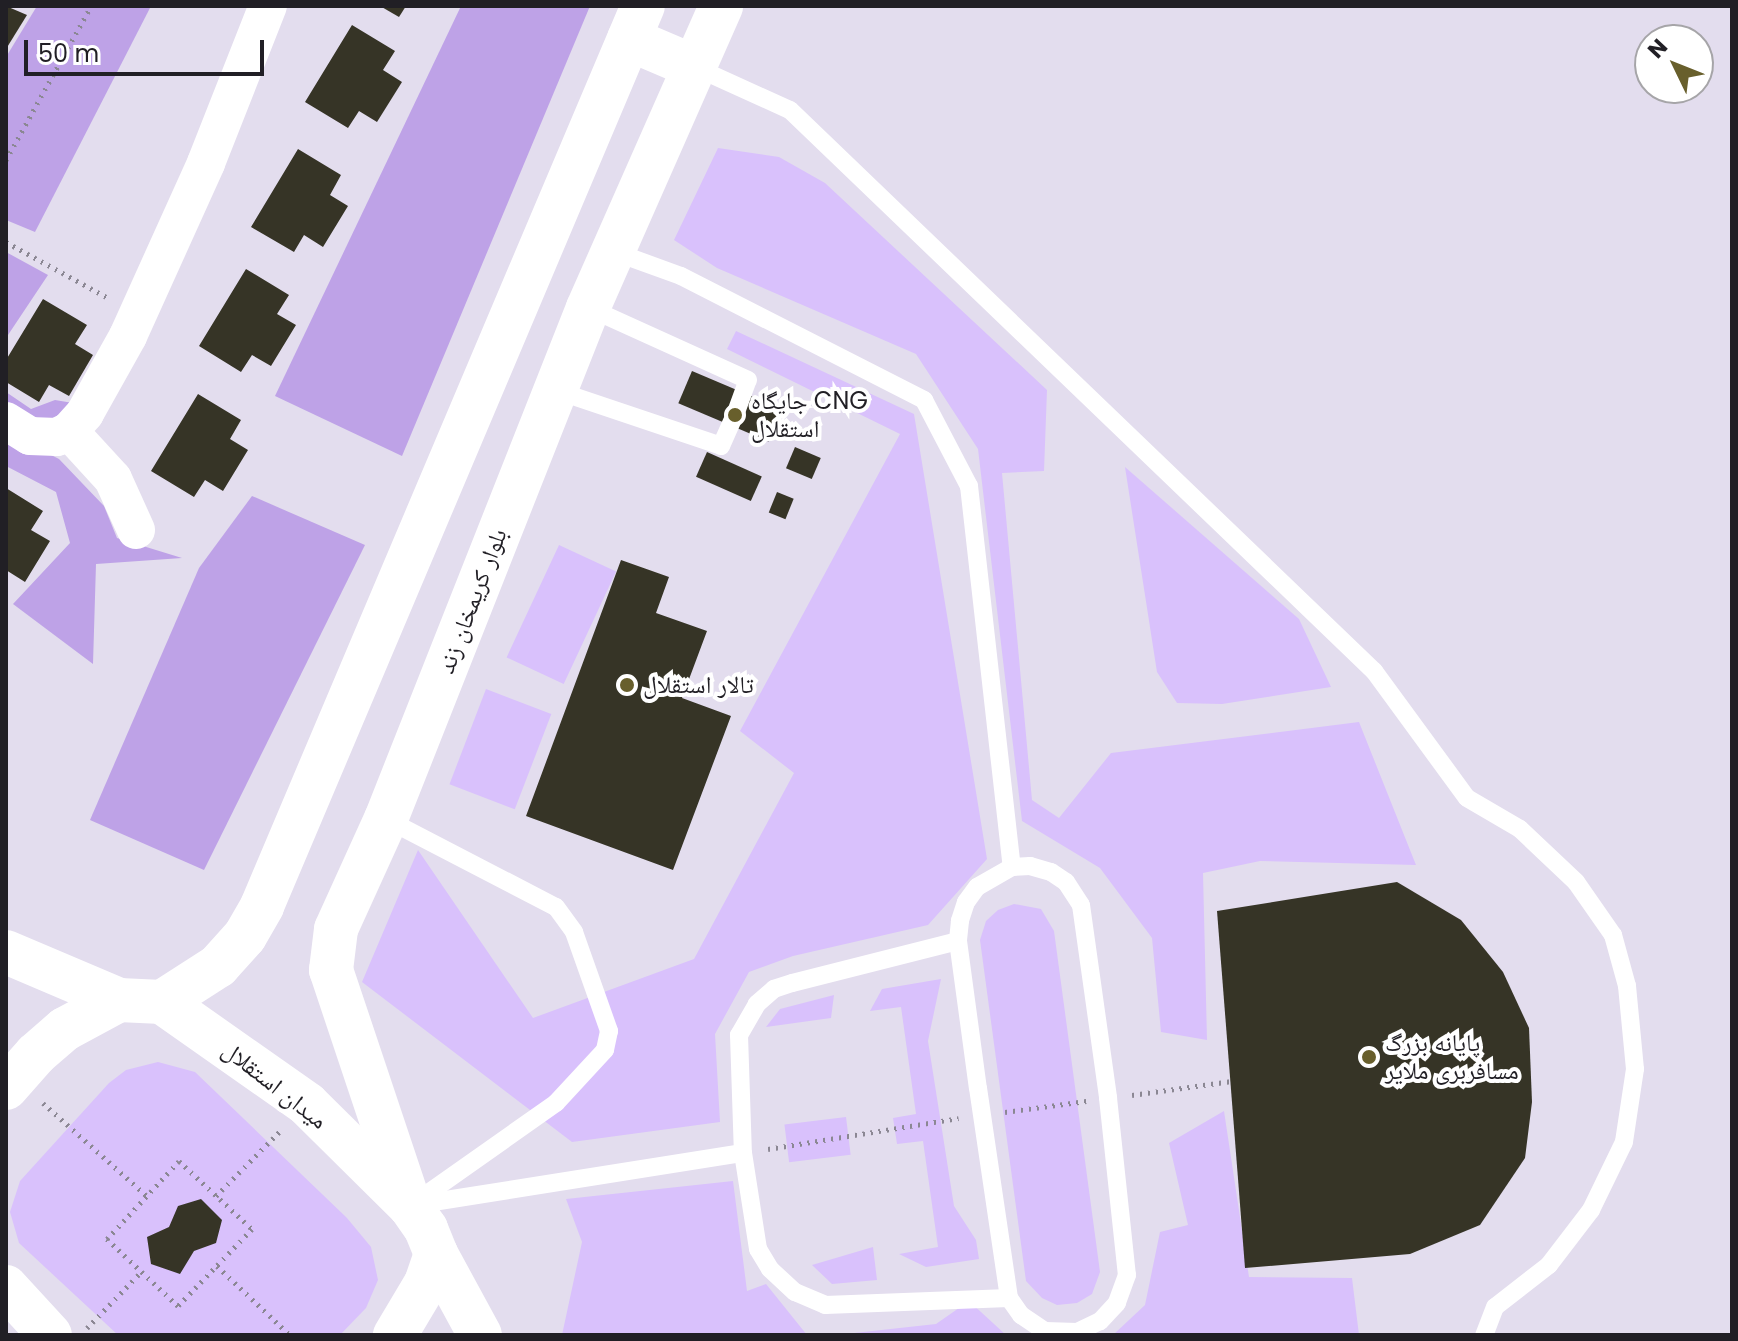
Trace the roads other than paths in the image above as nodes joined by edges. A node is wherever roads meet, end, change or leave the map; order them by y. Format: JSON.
{"nodes":[{"id":1,"x":268,"y":6,"type":"edge"},
{"id":2,"x":721,"y":6,"type":"edge"},
{"id":3,"x":636,"y":22,"type":"edge"},
{"id":4,"x":695,"y":67,"type":"junction"},
{"id":5,"x":612,"y":251,"type":"junction"},
{"id":6,"x":588,"y":308,"type":"junction"},
{"id":7,"x":555,"y":390,"type":"junction"},
{"id":8,"x":6,"y":421,"type":"edge"},
{"id":9,"x":69,"y":431,"type":"junction"},
{"id":10,"x":136,"y":530,"type":"dead end"},
{"id":11,"x":386,"y":819,"type":"junction"},
{"id":12,"x":1012,"y":867,"type":"junction"},
{"id":13,"x":958,"y":941,"type":"junction"},
{"id":14,"x":6,"y":952,"type":"edge"},
{"id":15,"x":140,"y":1001,"type":"junction"},
{"id":16,"x":10,"y":1083,"type":"edge"},
{"id":17,"x":743,"y":1153,"type":"junction"},
{"id":18,"x":410,"y":1206,"type":"junction"},
{"id":19,"x":436,"y":1254,"type":"junction"},
{"id":20,"x":6,"y":1287,"type":"edge"},
{"id":21,"x":1009,"y":1298,"type":"junction"},
{"id":22,"x":1077,"y":1334,"type":"edge"},
{"id":23,"x":50,"y":1335,"type":"edge"},
{"id":24,"x":395,"y":1335,"type":"edge"},
{"id":25,"x":480,"y":1335,"type":"edge"},
{"id":26,"x":1484,"y":1335,"type":"edge"}],
"edges":[{"from":1,"to":9,"type":"street"},
{"from":2,"to":4,"type":"main road","name":"بلوار کریمخان زند"},
{"from":3,"to":4,"type":"main road"},
{"from":3,"to":15,"type":"main road"},
{"from":4,"to":5,"type":"main road","name":"بلوار کریمخان زند"},
{"from":4,"to":26,"type":"lane"},
{"from":5,"to":6,"type":"main road","name":"بلوار کریمخان زند"},
{"from":5,"to":12,"type":"lane"},
{"from":6,"to":7,"type":"main road","name":"بلوار کریمخان زند"},
{"from":6,"to":7,"type":"lane"},
{"from":7,"to":11,"type":"main road","name":"بلوار کریمخان زند"},
{"from":8,"to":9,"type":"street"},
{"from":9,"to":10,"type":"street"},
{"from":11,"to":18,"type":"main road","name":"بلوار کریمخان زند"},
{"from":11,"to":18,"type":"lane"},
{"from":12,"to":13,"type":"lane"},
{"from":12,"to":22,"type":"lane"},
{"from":13,"to":17,"type":"lane"},
{"from":13,"to":21,"type":"lane"},
{"from":14,"to":15,"type":"main road","name":"میدان استقلال"},
{"from":15,"to":16,"type":"main road"},
{"from":15,"to":18,"type":"main road","name":"میدان استقلال"},
{"from":17,"to":18,"type":"lane"},
{"from":17,"to":21,"type":"lane"},
{"from":18,"to":19,"type":"main road","name":"میدان استقلال"},
{"from":19,"to":24,"type":"main road"},
{"from":19,"to":25,"type":"main road","name":"میدان استقلال"},
{"from":20,"to":23,"type":"main road"},
{"from":21,"to":22,"type":"lane"}]}
